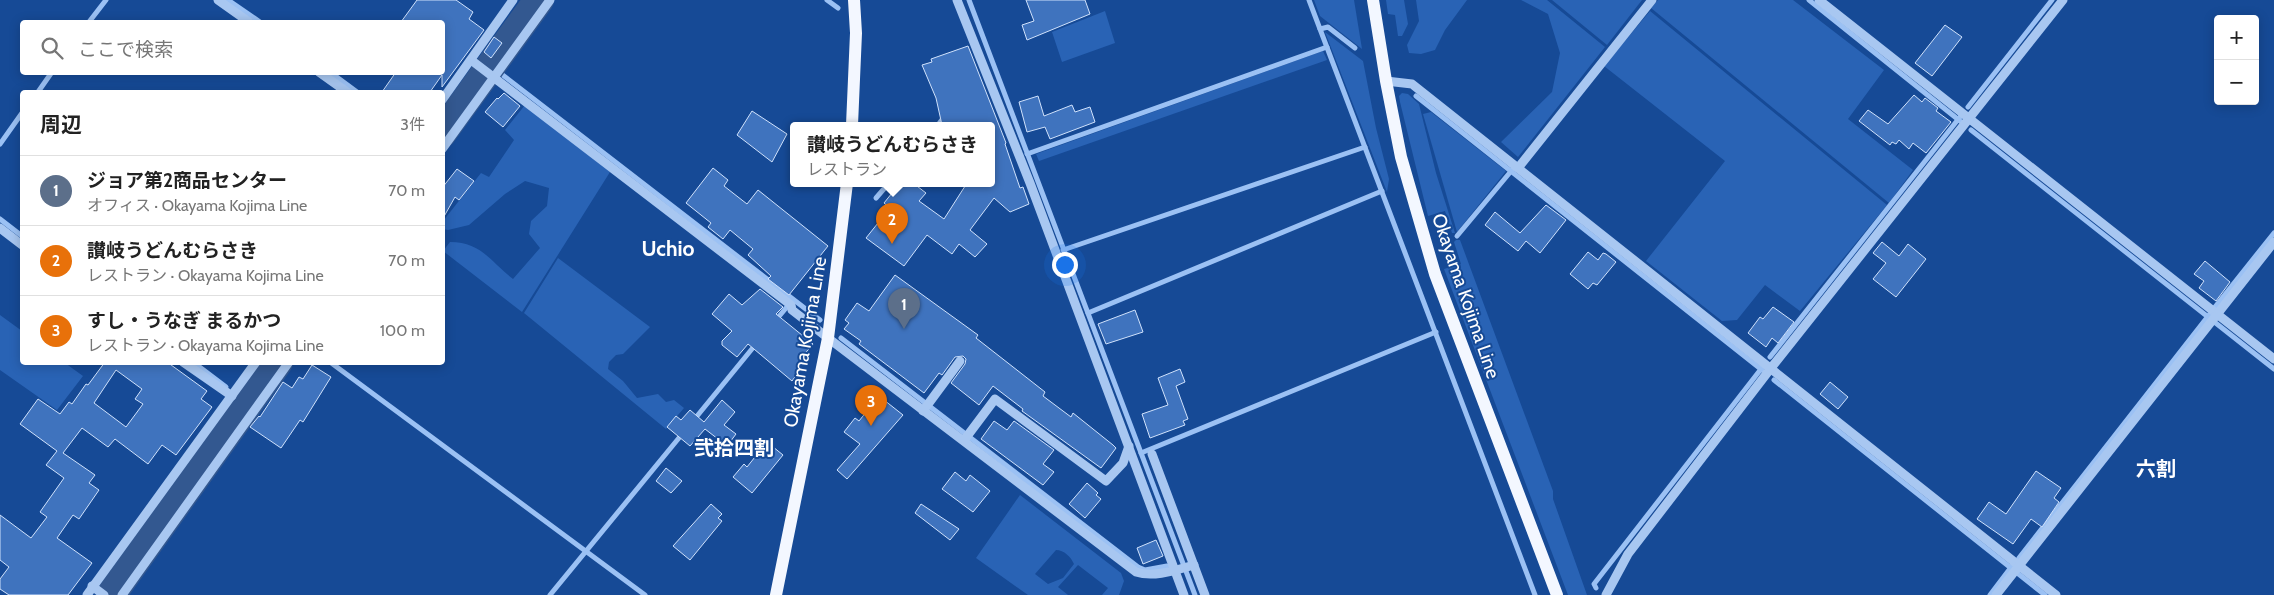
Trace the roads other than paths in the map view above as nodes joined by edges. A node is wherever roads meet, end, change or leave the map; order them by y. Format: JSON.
{"nodes":[{"id":1,"x":218,"y":0,"type":"edge"},
{"id":2,"x":513,"y":0,"type":"edge"},
{"id":3,"x":550,"y":0,"type":"edge"},
{"id":4,"x":854,"y":0,"type":"edge"},
{"id":5,"x":957,"y":0,"type":"edge"},
{"id":6,"x":1373,"y":0,"type":"edge"},
{"id":7,"x":1652,"y":0,"type":"edge"},
{"id":8,"x":1819,"y":0,"type":"edge"},
{"id":9,"x":2063,"y":0,"type":"edge"},
{"id":10,"x":246,"y":20,"type":"edge"},
{"id":11,"x":471,"y":60,"type":"junction"},
{"id":12,"x":495,"y":73,"type":"junction"},
{"id":13,"x":323,"y":75,"type":"edge"},
{"id":14,"x":1386,"y":81,"type":"junction"},
{"id":15,"x":344,"y":90,"type":"edge"},
{"id":16,"x":445,"y":96,"type":"edge"},
{"id":17,"x":1969,"y":119,"type":"junction"},
{"id":18,"x":852,"y":122,"type":"edge"},
{"id":19,"x":445,"y":145,"type":"edge"},
{"id":20,"x":1518,"y":168,"type":"junction"},
{"id":21,"x":847,"y":187,"type":"edge"},
{"id":22,"x":0,"y":228,"type":"edge"},
{"id":23,"x":2274,"y":242,"type":"edge"},
{"id":24,"x":20,"y":243,"type":"edge"},
{"id":25,"x":2213,"y":318,"type":"junction"},
{"id":26,"x":828,"y":338,"type":"junction"},
{"id":27,"x":2274,"y":360,"type":"edge"},
{"id":28,"x":960,"y":361,"type":"dead end"},
{"id":29,"x":186,"y":365,"type":"edge"},
{"id":30,"x":254,"y":365,"type":"edge"},
{"id":31,"x":287,"y":365,"type":"edge"},
{"id":32,"x":1771,"y":368,"type":"junction"},
{"id":33,"x":232,"y":396,"type":"junction"},
{"id":34,"x":924,"y":409,"type":"junction"},
{"id":35,"x":967,"y":436,"type":"dead end"},
{"id":36,"x":1129,"y":446,"type":"junction"},
{"id":37,"x":1152,"y":454,"type":"dead end"},
{"id":38,"x":1185,"y":567,"type":"junction"},
{"id":39,"x":2016,"y":569,"type":"junction"},
{"id":40,"x":92,"y":586,"type":"junction"},
{"id":41,"x":87,"y":595,"type":"edge"},
{"id":42,"x":103,"y":595,"type":"edge"},
{"id":43,"x":122,"y":595,"type":"edge"},
{"id":44,"x":776,"y":595,"type":"edge"},
{"id":45,"x":1184,"y":595,"type":"edge"},
{"id":46,"x":1205,"y":595,"type":"edge"},
{"id":47,"x":1557,"y":595,"type":"edge"},
{"id":48,"x":1606,"y":595,"type":"edge"},
{"id":49,"x":1996,"y":595,"type":"edge"},
{"id":50,"x":2056,"y":595,"type":"edge"}],
"edges":[{"from":1,"to":10,"type":"street"},
{"from":2,"to":11,"type":"street"},
{"from":3,"to":12,"type":"street"},
{"from":4,"to":18,"type":"main road"},
{"from":5,"to":36,"type":"street"},
{"from":6,"to":14,"type":"main road","name":"Okayama Kojima Line"},
{"from":7,"to":20,"type":"street"},
{"from":8,"to":17,"type":"street"},
{"from":9,"to":17,"type":"street"},
{"from":11,"to":12,"type":"street"},
{"from":11,"to":16,"type":"street"},
{"from":12,"to":19,"type":"street"},
{"from":12,"to":26,"type":"street"},
{"from":13,"to":15,"type":"street"},
{"from":14,"to":20,"type":"street"},
{"from":14,"to":47,"type":"main road","name":"Okayama Kojima Line"},
{"from":17,"to":25,"type":"street"},
{"from":17,"to":32,"type":"street"},
{"from":20,"to":32,"type":"street"},
{"from":21,"to":26,"type":"main road","name":"Okayama Kojima Line"},
{"from":22,"to":24,"type":"street"},
{"from":23,"to":25,"type":"street"},
{"from":25,"to":27,"type":"street"},
{"from":25,"to":39,"type":"street"},
{"from":26,"to":34,"type":"street"},
{"from":26,"to":44,"type":"main road","name":"Okayama Kojima Line"},
{"from":28,"to":34,"type":"street"},
{"from":29,"to":33,"type":"street"},
{"from":30,"to":33,"type":"street"},
{"from":31,"to":43,"type":"street"},
{"from":32,"to":39,"type":"street"},
{"from":32,"to":48,"type":"street"},
{"from":33,"to":40,"type":"street"},
{"from":34,"to":38,"type":"street"},
{"from":35,"to":36,"type":"street"},
{"from":36,"to":38,"type":"street"},
{"from":37,"to":38,"type":"street"},
{"from":38,"to":45,"type":"street"},
{"from":38,"to":46,"type":"street"},
{"from":39,"to":49,"type":"street"},
{"from":39,"to":50,"type":"street"},
{"from":40,"to":41,"type":"street"},
{"from":40,"to":42,"type":"street"}]}
